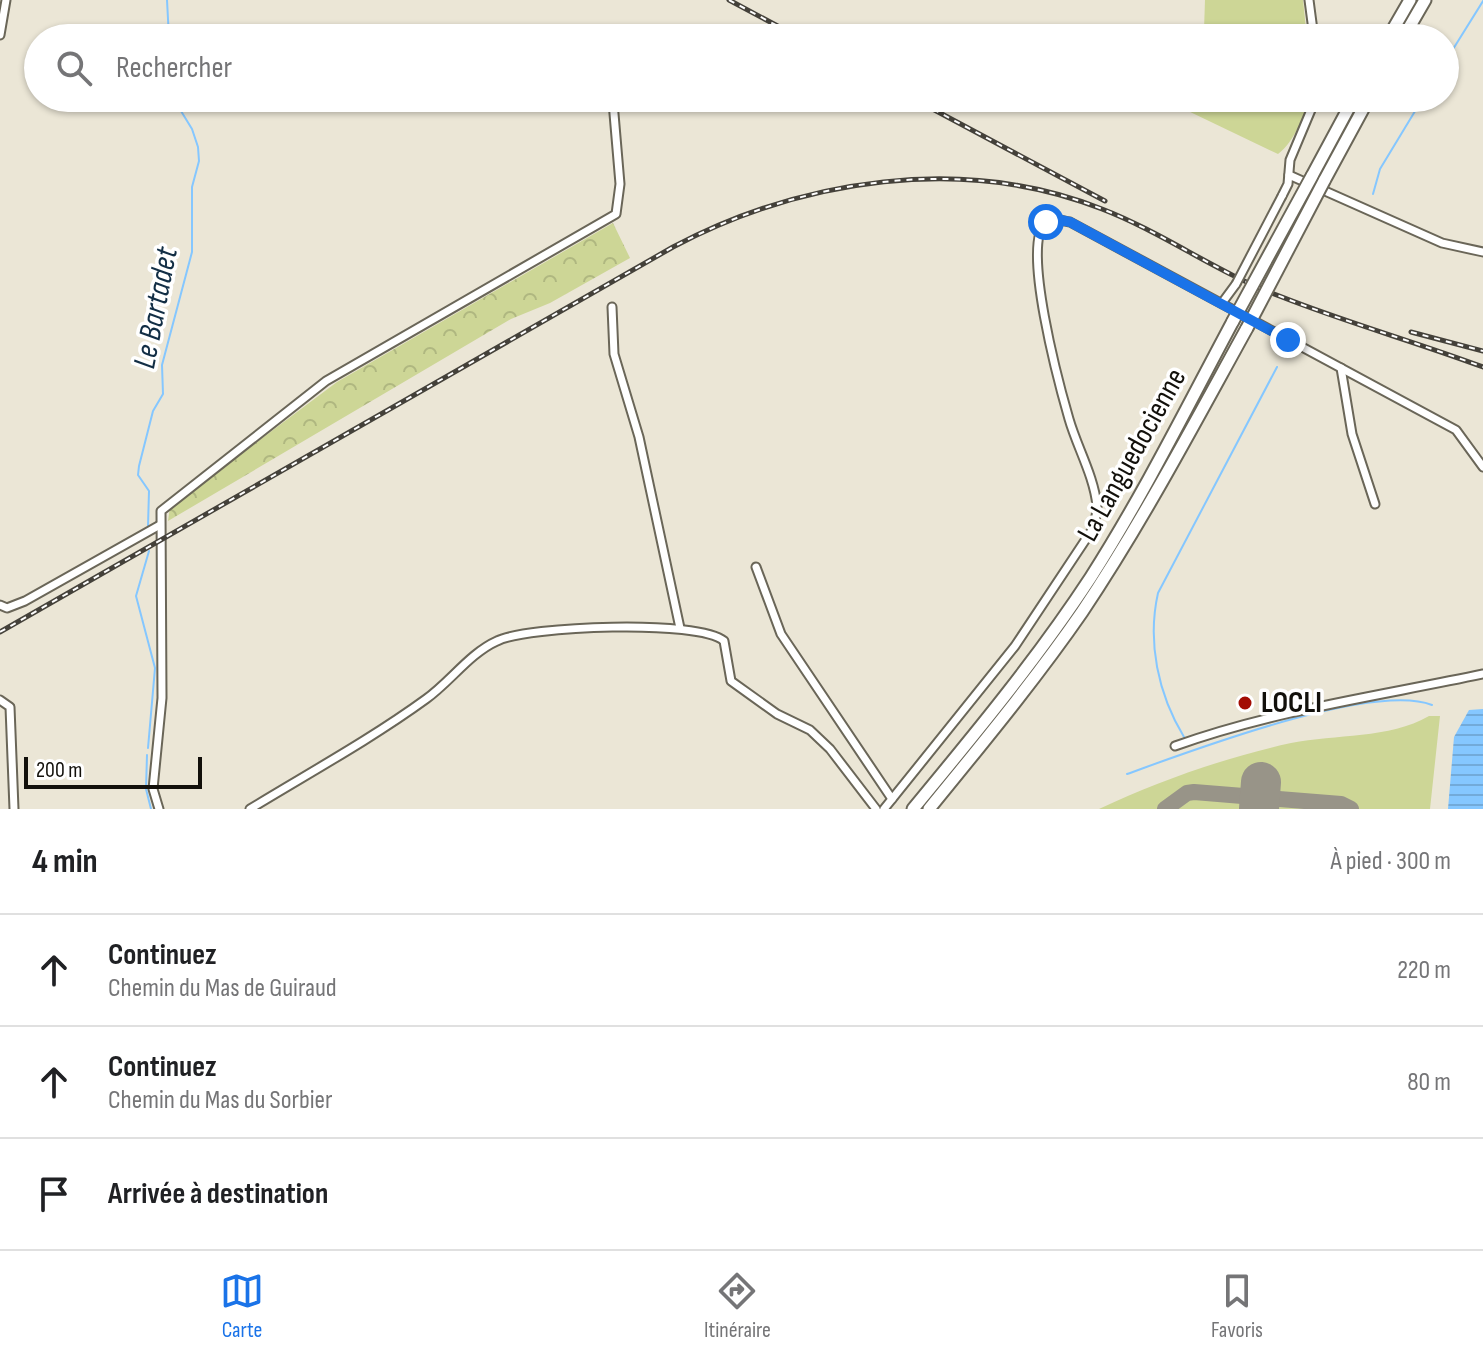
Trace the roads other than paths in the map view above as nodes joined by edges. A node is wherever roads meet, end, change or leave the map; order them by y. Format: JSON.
{"nodes":[{"id":1,"x":6,"y":0,"type":"edge"},
{"id":2,"x":1309,"y":0,"type":"edge"},
{"id":3,"x":1410,"y":0,"type":"edge"},
{"id":4,"x":1425,"y":0,"type":"edge"},
{"id":5,"x":1312,"y":24,"type":"edge"},
{"id":6,"x":1396,"y":24,"type":"edge"},
{"id":7,"x":1411,"y":24,"type":"edge"},
{"id":8,"x":0,"y":35,"type":"edge"},
{"id":9,"x":614,"y":112,"type":"edge"},
{"id":10,"x":1310,"y":112,"type":"edge"},
{"id":11,"x":1346,"y":112,"type":"edge"},
{"id":12,"x":1361,"y":112,"type":"edge"},
{"id":13,"x":1289,"y":175,"type":"junction"},
{"id":14,"x":1483,"y":252,"type":"edge"},
{"id":15,"x":1222,"y":303,"type":"junction"},
{"id":16,"x":612,"y":307,"type":"dead end"},
{"id":17,"x":1341,"y":368,"type":"junction"},
{"id":18,"x":1483,"y":467,"type":"edge"},
{"id":19,"x":1375,"y":504,"type":"dead end"},
{"id":20,"x":160,"y":525,"type":"junction"},
{"id":21,"x":756,"y":567,"type":"dead end"},
{"id":22,"x":0,"y":605,"type":"edge"},
{"id":23,"x":680,"y":628,"type":"junction"},
{"id":24,"x":1483,"y":674,"type":"edge"},
{"id":25,"x":0,"y":700,"type":"edge"},
{"id":26,"x":1175,"y":746,"type":"dead end"},
{"id":27,"x":892,"y":799,"type":"junction"},
{"id":28,"x":14,"y":809,"type":"edge"},
{"id":29,"x":159,"y":809,"type":"edge"},
{"id":30,"x":250,"y":809,"type":"edge"},
{"id":31,"x":876,"y":809,"type":"edge"},
{"id":32,"x":884,"y":809,"type":"edge"},
{"id":33,"x":913,"y":809,"type":"edge"},
{"id":34,"x":929,"y":809,"type":"edge"}],
"edges":[{"from":1,"to":8,"type":"street"},
{"from":2,"to":5,"type":"street"},
{"from":3,"to":6,"type":"highway"},
{"from":4,"to":7,"type":"highway"},
{"from":9,"to":20,"type":"street"},
{"from":10,"to":13,"type":"street"},
{"from":11,"to":33,"type":"highway","name":"La Languedocienne","bridge":true},
{"from":12,"to":34,"type":"highway","name":"La Languedocienne","bridge":true},
{"from":13,"to":14,"type":"street"},
{"from":13,"to":15,"type":"street","bridge":true},
{"from":15,"to":17,"type":"street"},
{"from":15,"to":27,"type":"street"},
{"from":16,"to":23,"type":"street"},
{"from":17,"to":18,"type":"street"},
{"from":17,"to":19,"type":"street"},
{"from":20,"to":22,"type":"street"},
{"from":20,"to":29,"type":"street"},
{"from":21,"to":27,"type":"street"},
{"from":23,"to":30,"type":"street"},
{"from":23,"to":31,"type":"street"},
{"from":24,"to":26,"type":"street"},
{"from":25,"to":28,"type":"street"},
{"from":27,"to":32,"type":"street"}]}
